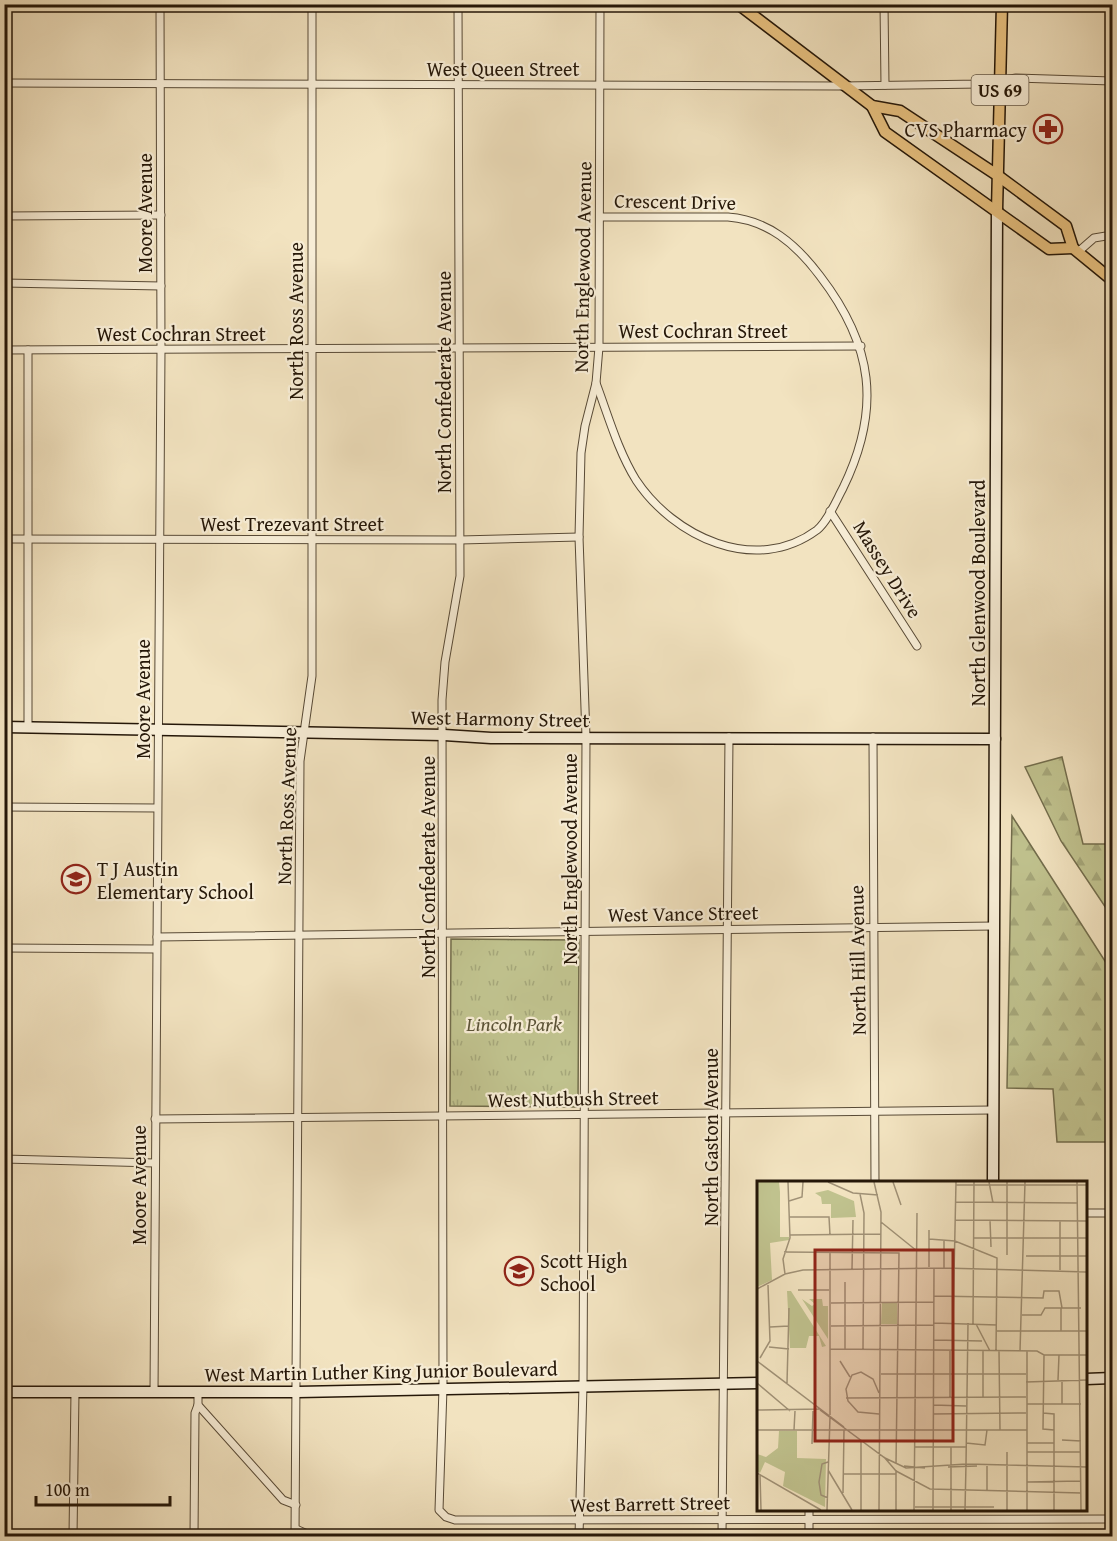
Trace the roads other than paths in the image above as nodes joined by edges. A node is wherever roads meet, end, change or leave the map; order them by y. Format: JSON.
{"nodes":[{"id":1,"x":159,"y":4,"type":"edge"},
{"id":2,"x":312,"y":4,"type":"edge"},
{"id":3,"x":458,"y":4,"type":"edge"},
{"id":4,"x":600,"y":4,"type":"edge"},
{"id":5,"x":884,"y":4,"type":"edge"},
{"id":6,"x":1002,"y":4,"type":"edge"},
{"id":7,"x":740,"y":6,"type":"edge"},
{"id":8,"x":1001,"y":81,"type":"junction"},
{"id":9,"x":1113,"y":81,"type":"edge"},
{"id":10,"x":4,"y":83,"type":"edge"},
{"id":11,"x":160,"y":83,"type":"junction"},
{"id":12,"x":601,"y":84,"type":"junction"},
{"id":13,"x":311,"y":85,"type":"junction"},
{"id":14,"x":458,"y":85,"type":"junction"},
{"id":15,"x":885,"y":85,"type":"junction"},
{"id":16,"x":842,"y":86,"type":"junction"},
{"id":17,"x":872,"y":106,"type":"junction"},
{"id":18,"x":997,"y":175,"type":"junction"},
{"id":19,"x":997,"y":210,"type":"junction"},
{"id":20,"x":161,"y":215,"type":"junction"},
{"id":21,"x":4,"y":216,"type":"edge"},
{"id":22,"x":600,"y":217,"type":"junction"},
{"id":23,"x":1113,"y":235,"type":"edge"},
{"id":24,"x":1075,"y":250,"type":"junction"},
{"id":25,"x":1113,"y":280,"type":"edge"},
{"id":26,"x":4,"y":283,"type":"edge"},
{"id":27,"x":161,"y":286,"type":"junction"},
{"id":28,"x":861,"y":345,"type":"junction"},
{"id":29,"x":599,"y":347,"type":"junction"},
{"id":30,"x":459,"y":348,"type":"junction"},
{"id":31,"x":312,"y":349,"type":"junction"},
{"id":32,"x":4,"y":350,"type":"edge"},
{"id":33,"x":28,"y":350,"type":"junction"},
{"id":34,"x":161,"y":350,"type":"junction"},
{"id":35,"x":596,"y":383,"type":"junction"},
{"id":36,"x":830,"y":511,"type":"junction"},
{"id":37,"x":579,"y":537,"type":"junction"},
{"id":38,"x":27,"y":538,"type":"junction"},
{"id":39,"x":159,"y":538,"type":"junction"},
{"id":40,"x":4,"y":539,"type":"edge"},
{"id":41,"x":311,"y":540,"type":"junction"},
{"id":42,"x":460,"y":540,"type":"junction"},
{"id":43,"x":916,"y":646,"type":"dead end"},
{"id":44,"x":4,"y":727,"type":"edge"},
{"id":45,"x":28,"y":727,"type":"junction"},
{"id":46,"x":159,"y":732,"type":"junction"},
{"id":47,"x":304,"y":734,"type":"junction"},
{"id":48,"x":444,"y":735,"type":"junction"},
{"id":49,"x":586,"y":737,"type":"junction"},
{"id":50,"x":729,"y":737,"type":"junction"},
{"id":51,"x":873,"y":737,"type":"junction"},
{"id":52,"x":994,"y":739,"type":"junction"},
{"id":53,"x":4,"y":807,"type":"edge"},
{"id":54,"x":157,"y":808,"type":"junction"},
{"id":55,"x":873,"y":926,"type":"junction"},
{"id":56,"x":994,"y":926,"type":"junction"},
{"id":57,"x":727,"y":929,"type":"junction"},
{"id":58,"x":586,"y":931,"type":"junction"},
{"id":59,"x":442,"y":933,"type":"junction"},
{"id":60,"x":300,"y":934,"type":"junction"},
{"id":61,"x":157,"y":937,"type":"junction"},
{"id":62,"x":4,"y":948,"type":"edge"},
{"id":63,"x":156,"y":949,"type":"junction"},
{"id":64,"x":992,"y":1110,"type":"junction"},
{"id":65,"x":875,"y":1111,"type":"junction"},
{"id":66,"x":727,"y":1112,"type":"junction"},
{"id":67,"x":585,"y":1114,"type":"junction"},
{"id":68,"x":441,"y":1117,"type":"junction"},
{"id":69,"x":155,"y":1119,"type":"junction"},
{"id":70,"x":299,"y":1119,"type":"junction"},
{"id":71,"x":4,"y":1159,"type":"edge"},
{"id":72,"x":155,"y":1163,"type":"junction"},
{"id":73,"x":875,"y":1181,"type":"edge"},
{"id":74,"x":993,"y":1181,"type":"edge"},
{"id":75,"x":1087,"y":1213,"type":"edge"},
{"id":76,"x":1113,"y":1213,"type":"edge"},
{"id":77,"x":1113,"y":1378,"type":"edge"},
{"id":78,"x":1087,"y":1379,"type":"edge"},
{"id":79,"x":757,"y":1383,"type":"edge"},
{"id":80,"x":724,"y":1384,"type":"junction"},
{"id":81,"x":583,"y":1386,"type":"junction"},
{"id":82,"x":442,"y":1388,"type":"junction"},
{"id":83,"x":4,"y":1392,"type":"edge"},
{"id":84,"x":75,"y":1392,"type":"junction"},
{"id":85,"x":298,"y":1392,"type":"junction"},
{"id":86,"x":154,"y":1393,"type":"junction"},
{"id":87,"x":198,"y":1393,"type":"junction"},
{"id":88,"x":198,"y":1405,"type":"junction"},
{"id":89,"x":296,"y":1505,"type":"junction"},
{"id":90,"x":809,"y":1511,"type":"edge"},
{"id":91,"x":995,"y":1511,"type":"edge"},
{"id":92,"x":441,"y":1514,"type":"joint"},
{"id":93,"x":722,"y":1518,"type":"junction"},
{"id":94,"x":809,"y":1518,"type":"junction"},
{"id":95,"x":1113,"y":1519,"type":"edge"},
{"id":96,"x":994,"y":1520,"type":"junction"},
{"id":97,"x":579,"y":1521,"type":"junction"},
{"id":98,"x":296,"y":1532,"type":"edge"},
{"id":99,"x":73,"y":1536,"type":"edge"},
{"id":100,"x":194,"y":1536,"type":"edge"},
{"id":101,"x":312,"y":1536,"type":"edge"},
{"id":102,"x":579,"y":1536,"type":"edge"},
{"id":103,"x":722,"y":1536,"type":"edge"},
{"id":104,"x":809,"y":1536,"type":"edge"}],
"edges":[{"from":1,"to":11,"type":"street","name":"Moore Avenue"},
{"from":2,"to":13,"type":"street","name":"North Ross Avenue"},
{"from":3,"to":14,"type":"street","name":"North Confederate Avenue"},
{"from":4,"to":12,"type":"street","name":"North Englewood Avenue"},
{"from":5,"to":15,"type":"street"},
{"from":6,"to":8,"type":"main road","name":"North Glenwood Boulevard","number":"US 69"},
{"from":7,"to":16,"type":"main road"},
{"from":8,"to":9,"type":"street","name":"West Queen Street"},
{"from":8,"to":15,"type":"street","name":"West Queen Street"},
{"from":8,"to":18,"type":"main road","name":"North Glenwood Boulevard","number":"US 69"},
{"from":10,"to":11,"type":"street","name":"West Queen Street"},
{"from":11,"to":13,"type":"street","name":"West Queen Street"},
{"from":11,"to":20,"type":"street","name":"Moore Avenue"},
{"from":12,"to":14,"type":"street","name":"West Queen Street"},
{"from":12,"to":16,"type":"street","name":"West Queen Street"},
{"from":12,"to":22,"type":"street","name":"North Englewood Avenue"},
{"from":13,"to":14,"type":"street","name":"West Queen Street"},
{"from":13,"to":31,"type":"street","name":"North Ross Avenue"},
{"from":14,"to":30,"type":"street","name":"North Confederate Avenue"},
{"from":15,"to":16,"type":"street","name":"West Queen Street"},
{"from":16,"to":17,"type":"main road"},
{"from":17,"to":18,"type":"main road"},
{"from":17,"to":19,"type":"main road"},
{"from":18,"to":19,"type":"main road","name":"North Glenwood Boulevard","number":"US 69"},
{"from":18,"to":24,"type":"main road"},
{"from":19,"to":24,"type":"main road"},
{"from":19,"to":52,"type":"street","name":"North Glenwood Boulevard"},
{"from":20,"to":21,"type":"street"},
{"from":20,"to":27,"type":"street","name":"Moore Avenue"},
{"from":22,"to":28,"type":"street","name":"Crescent Drive"},
{"from":22,"to":29,"type":"street","name":"North Englewood Avenue"},
{"from":23,"to":24,"type":"street"},
{"from":24,"to":25,"type":"main road"},
{"from":26,"to":27,"type":"street"},
{"from":27,"to":34,"type":"street","name":"Moore Avenue"},
{"from":28,"to":29,"type":"street","name":"West Cochran Street"},
{"from":28,"to":36,"type":"street","name":"Crescent Drive"},
{"from":29,"to":30,"type":"street","name":"West Cochran Street"},
{"from":29,"to":35,"type":"street","name":"North Englewood Avenue"},
{"from":30,"to":31,"type":"street","name":"West Cochran Street"},
{"from":30,"to":42,"type":"street","name":"North Confederate Avenue"},
{"from":31,"to":34,"type":"street","name":"West Cochran Street"},
{"from":31,"to":41,"type":"street","name":"North Ross Avenue"},
{"from":32,"to":33,"type":"street","name":"West Cochran Street"},
{"from":33,"to":34,"type":"street","name":"West Cochran Street"},
{"from":33,"to":38,"type":"street"},
{"from":34,"to":39,"type":"street","name":"Moore Avenue"},
{"from":35,"to":36,"type":"street","name":"Crescent Drive"},
{"from":35,"to":37,"type":"street","name":"North Englewood Avenue"},
{"from":36,"to":43,"type":"street","name":"Massey Drive"},
{"from":37,"to":42,"type":"street","name":"West Trezevant Street"},
{"from":37,"to":49,"type":"street","name":"North Englewood Avenue"},
{"from":38,"to":39,"type":"street","name":"West Trezevant Street"},
{"from":38,"to":40,"type":"street","name":"West Trezevant Street"},
{"from":38,"to":45,"type":"street"},
{"from":39,"to":41,"type":"street","name":"West Trezevant Street"},
{"from":39,"to":46,"type":"street","name":"Moore Avenue"},
{"from":41,"to":42,"type":"street","name":"West Trezevant Street"},
{"from":41,"to":47,"type":"street","name":"North Ross Avenue"},
{"from":42,"to":48,"type":"street","name":"North Confederate Avenue"},
{"from":44,"to":45,"type":"street","name":"West Harmony Street"},
{"from":45,"to":46,"type":"street","name":"West Harmony Street"},
{"from":46,"to":47,"type":"street","name":"West Harmony Street"},
{"from":46,"to":54,"type":"street","name":"Moore Avenue"},
{"from":47,"to":48,"type":"street","name":"West Harmony Street"},
{"from":47,"to":60,"type":"street","name":"North Ross Avenue"},
{"from":48,"to":49,"type":"street","name":"West Harmony Street"},
{"from":48,"to":59,"type":"street","name":"North Confederate Avenue"},
{"from":49,"to":50,"type":"street","name":"West Harmony Street"},
{"from":49,"to":58,"type":"street","name":"North Englewood Avenue"},
{"from":50,"to":51,"type":"street","name":"West Harmony Street"},
{"from":50,"to":57,"type":"street","name":"North Gaston Avenue"},
{"from":51,"to":52,"type":"street","name":"West Harmony Street"},
{"from":51,"to":55,"type":"street","name":"North Hill Avenue"},
{"from":52,"to":56,"type":"street","name":"North Glenwood Boulevard"},
{"from":53,"to":54,"type":"street"},
{"from":54,"to":61,"type":"street","name":"Moore Avenue"},
{"from":55,"to":56,"type":"street","name":"West Vance Street"},
{"from":55,"to":57,"type":"street","name":"West Vance Street"},
{"from":55,"to":65,"type":"street","name":"North Hill Avenue"},
{"from":56,"to":64,"type":"street","name":"North Glenwood Boulevard"},
{"from":57,"to":58,"type":"street","name":"West Vance Street"},
{"from":57,"to":66,"type":"street","name":"North Gaston Avenue"},
{"from":58,"to":59,"type":"street","name":"West Vance Street"},
{"from":58,"to":67,"type":"street","name":"North Englewood Avenue"},
{"from":59,"to":60,"type":"street","name":"West Vance Street"},
{"from":59,"to":68,"type":"street","name":"North Confederate Avenue"},
{"from":60,"to":61,"type":"street","name":"West Vance Street"},
{"from":60,"to":70,"type":"street","name":"North Ross Avenue"},
{"from":61,"to":63,"type":"street","name":"Moore Avenue"},
{"from":62,"to":63,"type":"street"},
{"from":63,"to":69,"type":"street","name":"Moore Avenue"},
{"from":64,"to":65,"type":"street","name":"West Nutbush Street"},
{"from":64,"to":74,"type":"street","name":"North Glenwood Boulevard"},
{"from":65,"to":66,"type":"street","name":"West Nutbush Street"},
{"from":65,"to":73,"type":"street","name":"North Hill Avenue"},
{"from":66,"to":67,"type":"street","name":"West Nutbush Street"},
{"from":66,"to":80,"type":"street","name":"North Gaston Avenue"},
{"from":67,"to":68,"type":"street","name":"West Nutbush Street"},
{"from":67,"to":81,"type":"street","name":"North Englewood Avenue"},
{"from":68,"to":70,"type":"street","name":"West Nutbush Street"},
{"from":68,"to":82,"type":"street","name":"North Confederate Avenue"},
{"from":69,"to":70,"type":"street","name":"West Nutbush Street"},
{"from":69,"to":72,"type":"street","name":"Moore Avenue"},
{"from":70,"to":85,"type":"street","name":"North Ross Avenue"},
{"from":71,"to":72,"type":"street"},
{"from":72,"to":86,"type":"street","name":"Moore Avenue"},
{"from":75,"to":76,"type":"street"},
{"from":77,"to":78,"type":"street"},
{"from":79,"to":80,"type":"street","name":"West Martin Luther King Junior Boulevard"},
{"from":80,"to":81,"type":"street","name":"West Martin Luther King Junior Boulevard"},
{"from":80,"to":93,"type":"street","name":"North Gaston Avenue"},
{"from":81,"to":82,"type":"street","name":"West Martin Luther King Junior Boulevard"},
{"from":81,"to":97,"type":"street","name":"North Englewood Avenue"},
{"from":82,"to":85,"type":"street","name":"West Martin Luther King Junior Boulevard"},
{"from":82,"to":92,"type":"street","name":"North Confederate Avenue"},
{"from":83,"to":84,"type":"street","name":"West Martin Luther King Junior Boulevard"},
{"from":84,"to":86,"type":"street","name":"West Martin Luther King Junior Boulevard"},
{"from":84,"to":99,"type":"street"},
{"from":85,"to":87,"type":"street","name":"West Martin Luther King Junior Boulevard"},
{"from":85,"to":89,"type":"street","name":"North Ross Avenue"},
{"from":86,"to":87,"type":"street","name":"West Martin Luther King Junior Boulevard"},
{"from":87,"to":88,"type":"street"},
{"from":88,"to":89,"type":"street"},
{"from":88,"to":100,"type":"street"},
{"from":89,"to":98,"type":"street","name":"North Ross Avenue"},
{"from":90,"to":94,"type":"street"},
{"from":91,"to":96,"type":"street"},
{"from":92,"to":97,"type":"street","name":"West Barrett Street"},
{"from":93,"to":94,"type":"street","name":"West Barrett Street"},
{"from":93,"to":97,"type":"street","name":"West Barrett Street"},
{"from":93,"to":103,"type":"street","name":"North Gaston Avenue"},
{"from":94,"to":96,"type":"street","name":"West Barrett Street"},
{"from":94,"to":104,"type":"street"},
{"from":95,"to":96,"type":"street","name":"West Barrett Street"},
{"from":97,"to":102,"type":"street","name":"North Englewood Avenue"},
{"from":98,"to":101,"type":"street"}]}
